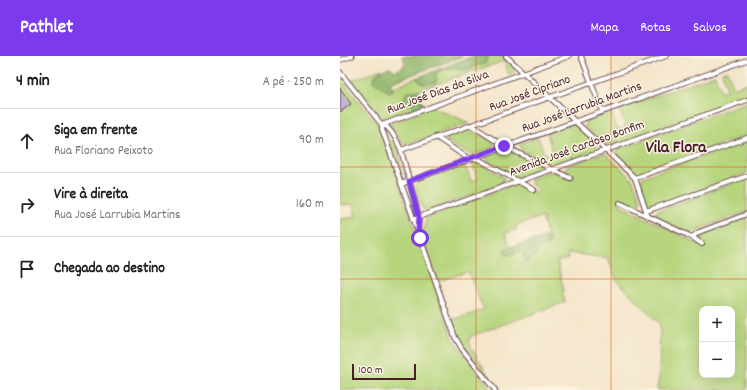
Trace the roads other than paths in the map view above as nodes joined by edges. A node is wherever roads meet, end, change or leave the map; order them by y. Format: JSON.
{"nodes":[{"id":1,"x":352,"y":56,"type":"edge"},
{"id":2,"x":506,"y":56,"type":"edge"},
{"id":3,"x":569,"y":56,"type":"edge"},
{"id":4,"x":581,"y":56,"type":"edge"},
{"id":5,"x":666,"y":56,"type":"edge"},
{"id":6,"x":747,"y":58,"type":"edge"},
{"id":7,"x":340,"y":60,"type":"edge"},
{"id":8,"x":340,"y":72,"type":"edge"},
{"id":9,"x":522,"y":73,"type":"junction"},
{"id":10,"x":590,"y":83,"type":"junction"},
{"id":11,"x":550,"y":97,"type":"junction"},
{"id":12,"x":747,"y":100,"type":"edge"},
{"id":13,"x":602,"y":111,"type":"junction"},
{"id":14,"x":574,"y":121,"type":"junction"},
{"id":15,"x":382,"y":125,"type":"junction"},
{"id":16,"x":470,"y":125,"type":"junction"},
{"id":17,"x":436,"y":137,"type":"junction"},
{"id":18,"x":747,"y":138,"type":"edge"},
{"id":19,"x":504,"y":146,"type":"junction"},
{"id":20,"x":401,"y":150,"type":"junction"},
{"id":21,"x":605,"y":150,"type":"junction"},
{"id":22,"x":469,"y":159,"type":"junction"},
{"id":23,"x":550,"y":170,"type":"junction"},
{"id":24,"x":747,"y":176,"type":"edge"},
{"id":25,"x":570,"y":178,"type":"dead end"},
{"id":26,"x":635,"y":178,"type":"junction"},
{"id":27,"x":409,"y":181,"type":"junction"},
{"id":28,"x":516,"y":181,"type":"junction"},
{"id":29,"x":401,"y":184,"type":"junction"},
{"id":30,"x":534,"y":190,"type":"dead end"},
{"id":31,"x":620,"y":203,"type":"dead end"},
{"id":32,"x":646,"y":211,"type":"junction"},
{"id":33,"x":747,"y":214,"type":"edge"},
{"id":34,"x":419,"y":217,"type":"junction"},
{"id":35,"x":648,"y":217,"type":"junction"},
{"id":36,"x":413,"y":219,"type":"junction"},
{"id":37,"x":418,"y":230,"type":"junction"},
{"id":38,"x":692,"y":237,"type":"junction"},
{"id":39,"x":702,"y":244,"type":"dead end"},
{"id":40,"x":495,"y":390,"type":"edge"}],
"edges":[{"from":1,"to":7,"type":"street"},
{"from":2,"to":9,"type":"street"},
{"from":3,"to":9,"type":"street","name":"Rua José Dias da Silva"},
{"from":4,"to":10,"type":"street"},
{"from":5,"to":10,"type":"street","name":"Rua José Cipriano"},
{"from":6,"to":13,"type":"street","name":"Rua José Larrubia Martins"},
{"from":8,"to":15,"type":"street"},
{"from":9,"to":11,"type":"street"},
{"from":9,"to":15,"type":"street","name":"Rua José Dias da Silva"},
{"from":10,"to":11,"type":"street","name":"Rua José Cipriano"},
{"from":10,"to":13,"type":"street"},
{"from":11,"to":14,"type":"street"},
{"from":11,"to":16,"type":"street","name":"Rua José Cipriano"},
{"from":12,"to":21,"type":"street","name":"Avenida José Cardoso Bonfim"},
{"from":13,"to":14,"type":"street","name":"Rua José Larrubia Martins"},
{"from":14,"to":19,"type":"street","name":"Rua José Larrubia Martins"},
{"from":14,"to":21,"type":"street"},
{"from":15,"to":20,"type":"street"},
{"from":15,"to":29,"type":"street"},
{"from":16,"to":17,"type":"street","name":"Rua José Cipriano"},
{"from":16,"to":19,"type":"street"},
{"from":17,"to":20,"type":"street","name":"Rua José Cipriano"},
{"from":17,"to":22,"type":"street"},
{"from":18,"to":26,"type":"street"},
{"from":19,"to":22,"type":"street","name":"Rua José Larrubia Martins"},
{"from":19,"to":23,"type":"street"},
{"from":20,"to":27,"type":"street"},
{"from":21,"to":23,"type":"street","name":"Avenida José Cardoso Bonfim"},
{"from":21,"to":26,"type":"street"},
{"from":22,"to":27,"type":"street","name":"Rua José Larrubia Martins"},
{"from":22,"to":28,"type":"street"},
{"from":23,"to":25,"type":"street"},
{"from":23,"to":28,"type":"street","name":"Avenida José Cardoso Bonfim"},
{"from":24,"to":32,"type":"street"},
{"from":26,"to":32,"type":"street"},
{"from":27,"to":29,"type":"street","name":"Rua José Larrubia Martins"},
{"from":27,"to":34,"type":"street"},
{"from":28,"to":30,"type":"street"},
{"from":28,"to":34,"type":"street","name":"Avenida José Cardoso Bonfim"},
{"from":29,"to":36,"type":"street"},
{"from":31,"to":35,"type":"street"},
{"from":32,"to":35,"type":"street"},
{"from":33,"to":38,"type":"street"},
{"from":34,"to":36,"type":"street","name":"Avenida José Cardoso Bonfim"},
{"from":34,"to":37,"type":"street"},
{"from":35,"to":38,"type":"street"},
{"from":36,"to":37,"type":"street"},
{"from":37,"to":40,"type":"street"},
{"from":38,"to":39,"type":"street"}]}
